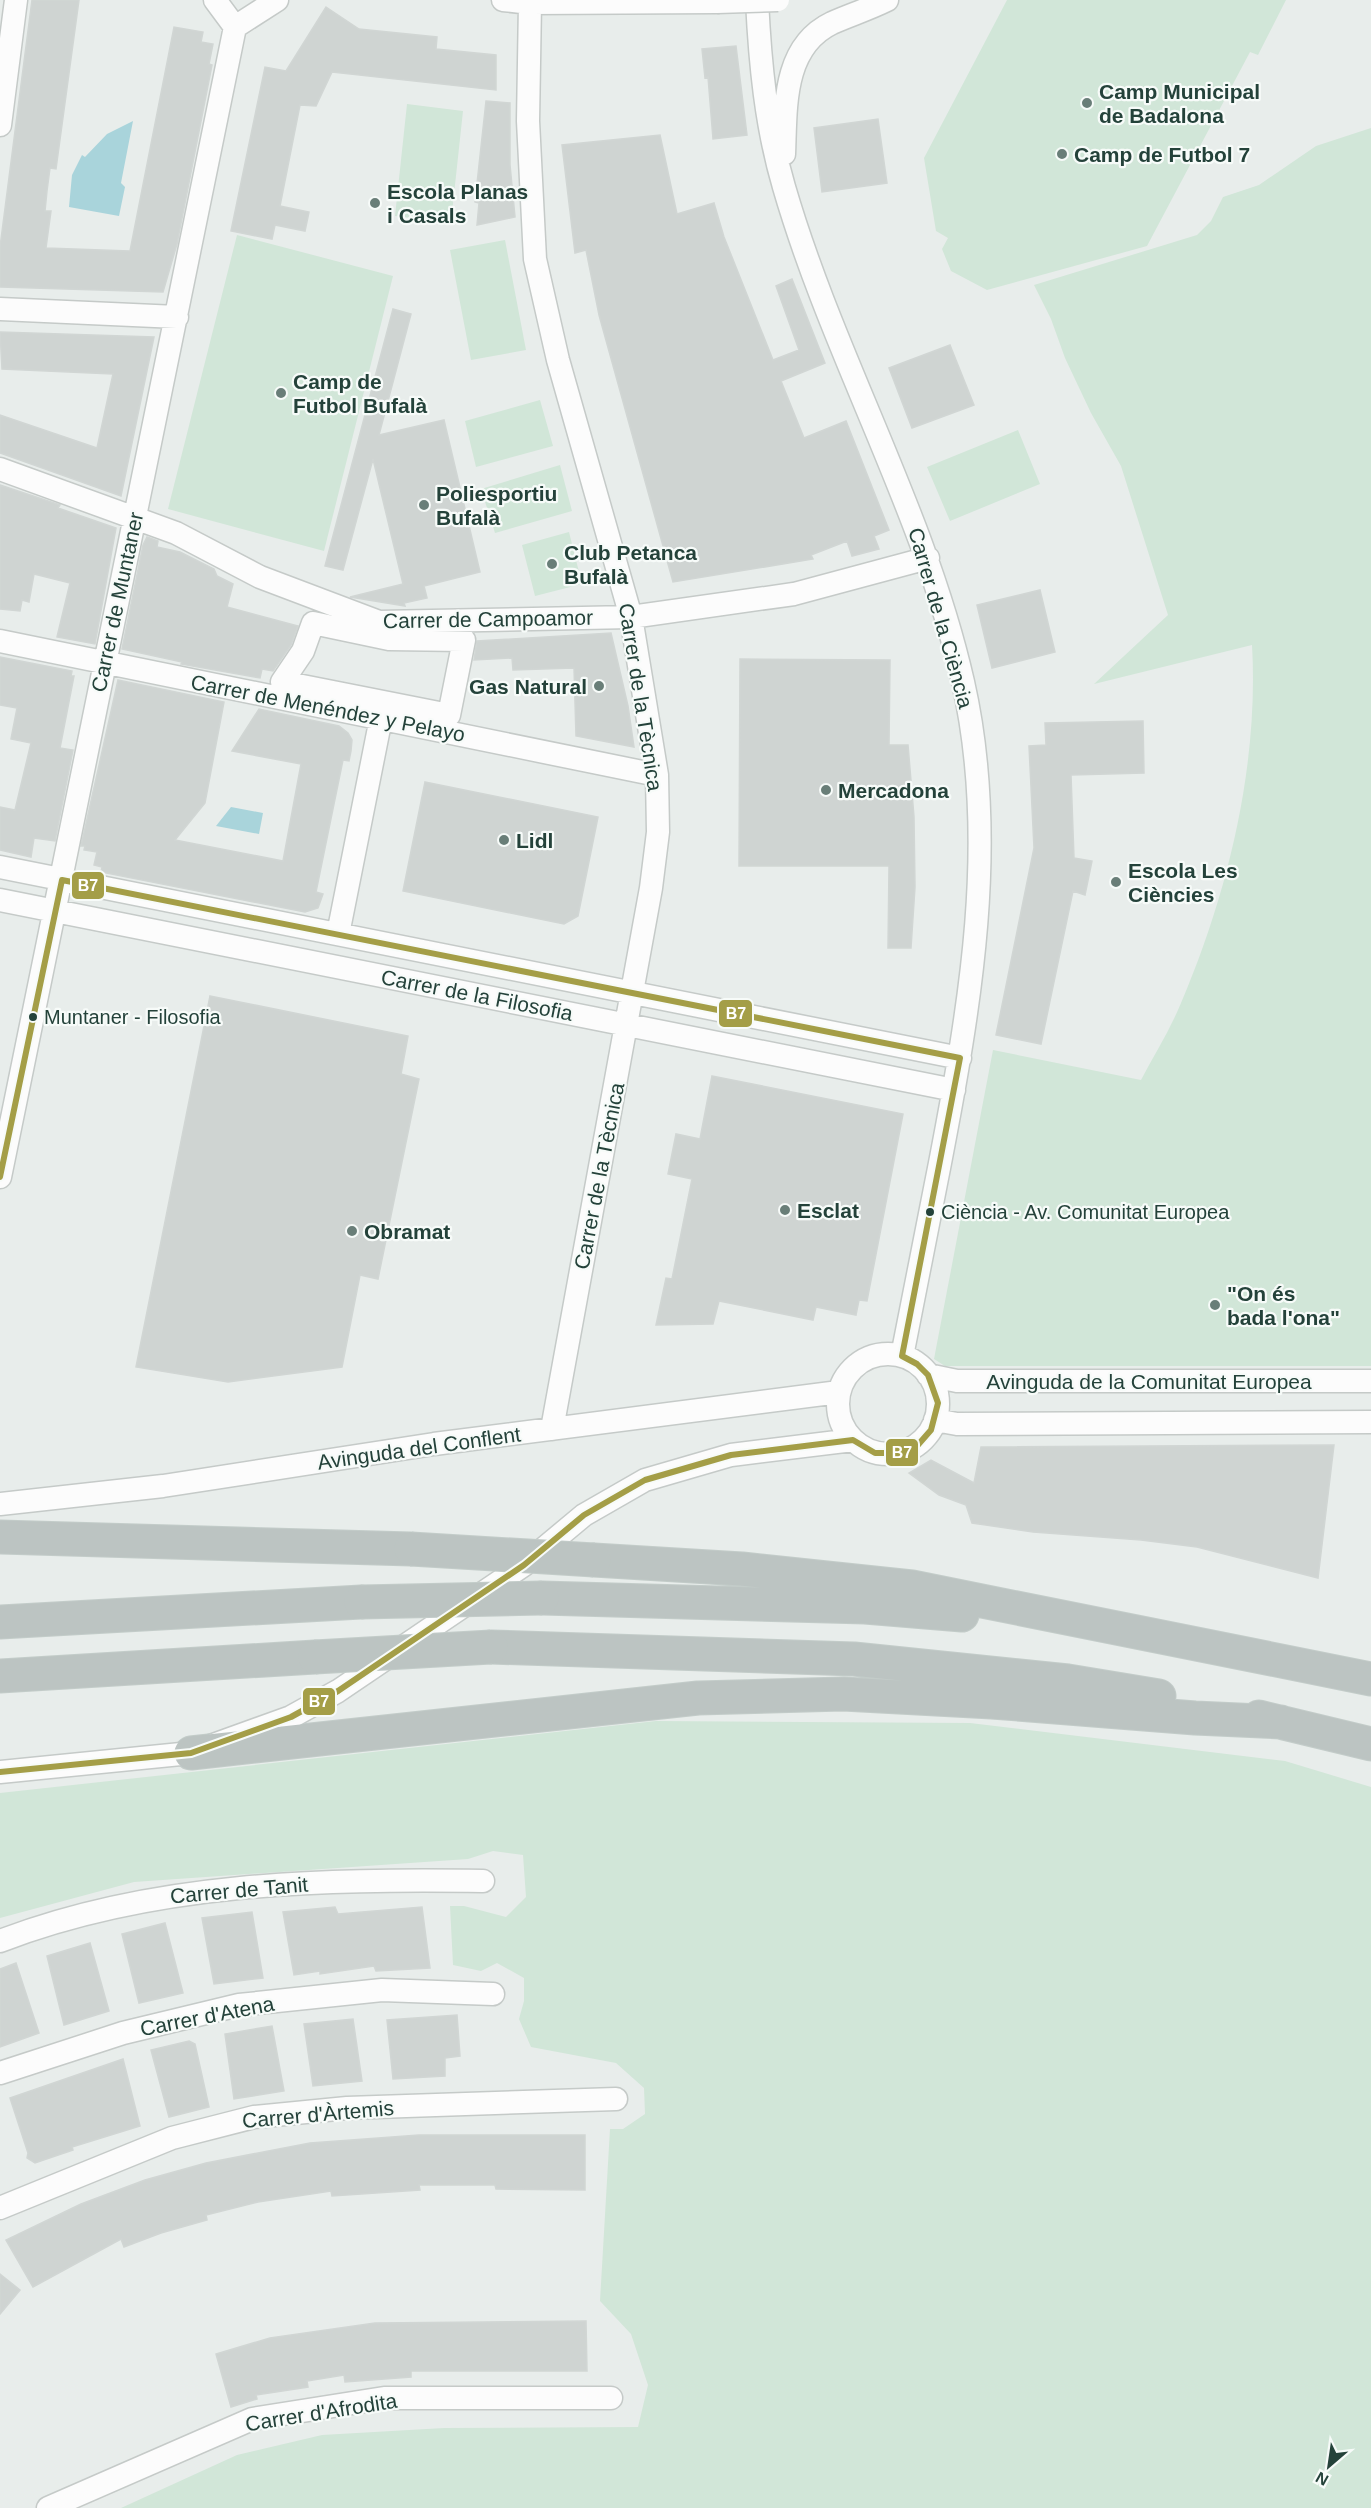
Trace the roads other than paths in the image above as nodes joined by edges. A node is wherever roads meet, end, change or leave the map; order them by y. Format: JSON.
{"nodes":[{"id":1,"x":16,"y":0,"type":"edge"},
{"id":2,"x":215,"y":0,"type":"edge"},
{"id":3,"x":277,"y":0,"type":"edge"},
{"id":4,"x":503,"y":0,"type":"edge"},
{"id":5,"x":757,"y":0,"type":"edge"},
{"id":6,"x":778,"y":0,"type":"edge"},
{"id":7,"x":887,"y":0,"type":"edge"},
{"id":8,"x":530,"y":3,"type":"junction"},
{"id":9,"x":236,"y":27,"type":"junction"},
{"id":10,"x":0,"y":125,"type":"edge"},
{"id":11,"x":783,"y":185,"type":"junction"},
{"id":12,"x":0,"y":309,"type":"edge"},
{"id":13,"x":177,"y":317,"type":"junction"},
{"id":14,"x":0,"y":469,"type":"edge"},
{"id":15,"x":135,"y":518,"type":"junction"},
{"id":16,"x":928,"y":558,"type":"junction"},
{"id":17,"x":631,"y":617,"type":"junction"},
{"id":18,"x":464,"y":640,"type":"joint"},
{"id":19,"x":0,"y":641,"type":"edge"},
{"id":20,"x":104,"y":663,"type":"junction"},
{"id":21,"x":381,"y":718,"type":"junction"},
{"id":22,"x":657,"y":775,"type":"junction"},
{"id":23,"x":0,"y":867,"type":"edge"},
{"id":24,"x":62,"y":880,"type":"junction"},
{"id":25,"x":0,"y":900,"type":"edge"},
{"id":26,"x":56,"y":911,"type":"junction"},
{"id":27,"x":338,"y":934,"type":"junction"},
{"id":28,"x":632,"y":994,"type":"junction"},
{"id":29,"x":627,"y":1025,"type":"junction"},
{"id":30,"x":960,"y":1058,"type":"junction"},
{"id":31,"x":954,"y":1090,"type":"junction"},
{"id":32,"x":0,"y":1178,"type":"edge"},
{"id":33,"x":902,"y":1356,"type":"junction"},
{"id":34,"x":928,"y":1375,"type":"junction"},
{"id":35,"x":1371,"y":1381,"type":"edge"},
{"id":36,"x":839,"y":1392,"type":"junction"},
{"id":37,"x":935,"y":1420,"type":"junction"},
{"id":38,"x":1371,"y":1422,"type":"edge"},
{"id":39,"x":552,"y":1429,"type":"junction"},
{"id":40,"x":853,"y":1440,"type":"junction"},
{"id":41,"x":0,"y":1504,"type":"edge"},
{"id":42,"x":0,"y":1537,"type":"edge"},
{"id":43,"x":0,"y":1622,"type":"edge"},
{"id":44,"x":1101,"y":1626,"type":"junction"},
{"id":45,"x":0,"y":1676,"type":"edge"},
{"id":46,"x":1371,"y":1680,"type":"edge"},
{"id":47,"x":1281,"y":1722,"type":"junction"},
{"id":48,"x":1371,"y":1744,"type":"edge"},
{"id":49,"x":191,"y":1753,"type":"junction"},
{"id":50,"x":0,"y":1772,"type":"edge"},
{"id":51,"x":483,"y":1881,"type":"dead end"},
{"id":52,"x":0,"y":1941,"type":"edge"},
{"id":53,"x":493,"y":1994,"type":"dead end"},
{"id":54,"x":0,"y":2073,"type":"edge"},
{"id":55,"x":616,"y":2100,"type":"dead end"},
{"id":56,"x":0,"y":2208,"type":"edge"},
{"id":57,"x":611,"y":2398,"type":"dead end"},
{"id":58,"x":48,"y":2508,"type":"edge"}],
"edges":[{"from":1,"to":10,"type":"street"},
{"from":2,"to":9,"type":"street"},
{"from":3,"to":9,"type":"street"},
{"from":4,"to":8,"type":"street"},
{"from":5,"to":11,"type":"street","name":"Carrer de la Ciència"},
{"from":6,"to":8,"type":"street","bridge":true},
{"from":7,"to":11,"type":"street","name":"Carrer de la Ciència"},
{"from":8,"to":17,"type":"street","name":"Carrer de la Tècnica"},
{"from":9,"to":13,"type":"street","name":"Carrer de Muntaner"},
{"from":11,"to":16,"type":"street","name":"Carrer de la Ciència"},
{"from":12,"to":13,"type":"street"},
{"from":13,"to":15,"type":"street","name":"Carrer de Muntaner"},
{"from":14,"to":15,"type":"street","name":"Carrer de Campoamor"},
{"from":15,"to":17,"type":"street","name":"Carrer de Campoamor"},
{"from":15,"to":20,"type":"street","name":"Carrer de Muntaner"},
{"from":16,"to":17,"type":"street","name":"Carrer de Campoamor"},
{"from":16,"to":30,"type":"street","name":"Carrer de la Ciència"},
{"from":17,"to":22,"type":"street","name":"Carrer de la Tècnica"},
{"from":18,"to":18,"type":"street"},
{"from":19,"to":20,"type":"street","name":"Carrer de Menéndez y Pelayo"},
{"from":20,"to":21,"type":"street","name":"Carrer de Menéndez y Pelayo"},
{"from":20,"to":24,"type":"street","name":"Carrer de Muntaner"},
{"from":21,"to":22,"type":"street","name":"Carrer de Menéndez y Pelayo"},
{"from":21,"to":27,"type":"street"},
{"from":22,"to":28,"type":"street","name":"Carrer de la Tècnica"},
{"from":23,"to":24,"type":"street","name":"Carrer de la Filosofia"},
{"from":24,"to":26,"type":"street","name":"Carrer de Muntaner"},
{"from":24,"to":27,"type":"street","name":"Carrer de la Filosofia"},
{"from":25,"to":26,"type":"street","name":"Carrer de la Filosofia"},
{"from":26,"to":29,"type":"street","name":"Carrer de la Filosofia"},
{"from":26,"to":32,"type":"street","name":"Carrer de Muntaner"},
{"from":27,"to":28,"type":"street","name":"Carrer de la Filosofia"},
{"from":28,"to":29,"type":"street","name":"Carrer de la Tècnica"},
{"from":28,"to":30,"type":"street","name":"Carrer de la Filosofia"},
{"from":29,"to":31,"type":"street","name":"Carrer de la Filosofia"},
{"from":29,"to":39,"type":"street","name":"Carrer de la Tècnica"},
{"from":30,"to":31,"type":"street","name":"Carrer de la Ciència"},
{"from":31,"to":33,"type":"street","name":"Carrer de la Ciència"},
{"from":33,"to":34,"type":"street"},
{"from":33,"to":36,"type":"street"},
{"from":34,"to":35,"type":"street","name":"Avinguda de la Comunitat Europea"},
{"from":34,"to":37,"type":"street"},
{"from":36,"to":39,"type":"street","name":"Avinguda del Conflent"},
{"from":36,"to":40,"type":"street"},
{"from":37,"to":38,"type":"street","name":"Avinguda de la Comunitat Europea"},
{"from":37,"to":40,"type":"street"},
{"from":39,"to":41,"type":"street","name":"Avinguda del Conflent"},
{"from":40,"to":49,"type":"street"},
{"from":42,"to":44,"type":"highway","bridge":true},
{"from":43,"to":44,"type":"highway","bridge":true},
{"from":44,"to":46,"type":"highway"},
{"from":45,"to":47,"type":"highway","bridge":true},
{"from":47,"to":48,"type":"highway"},
{"from":47,"to":49,"type":"highway"},
{"from":49,"to":50,"type":"street"},
{"from":51,"to":52,"type":"street","name":"Carrer de Tanit"},
{"from":53,"to":54,"type":"street","name":"Carrer d'Atena"},
{"from":55,"to":56,"type":"street","name":"Carrer d'Àrtemis"},
{"from":57,"to":58,"type":"street","name":"Carrer d'Afrodita"}]}
